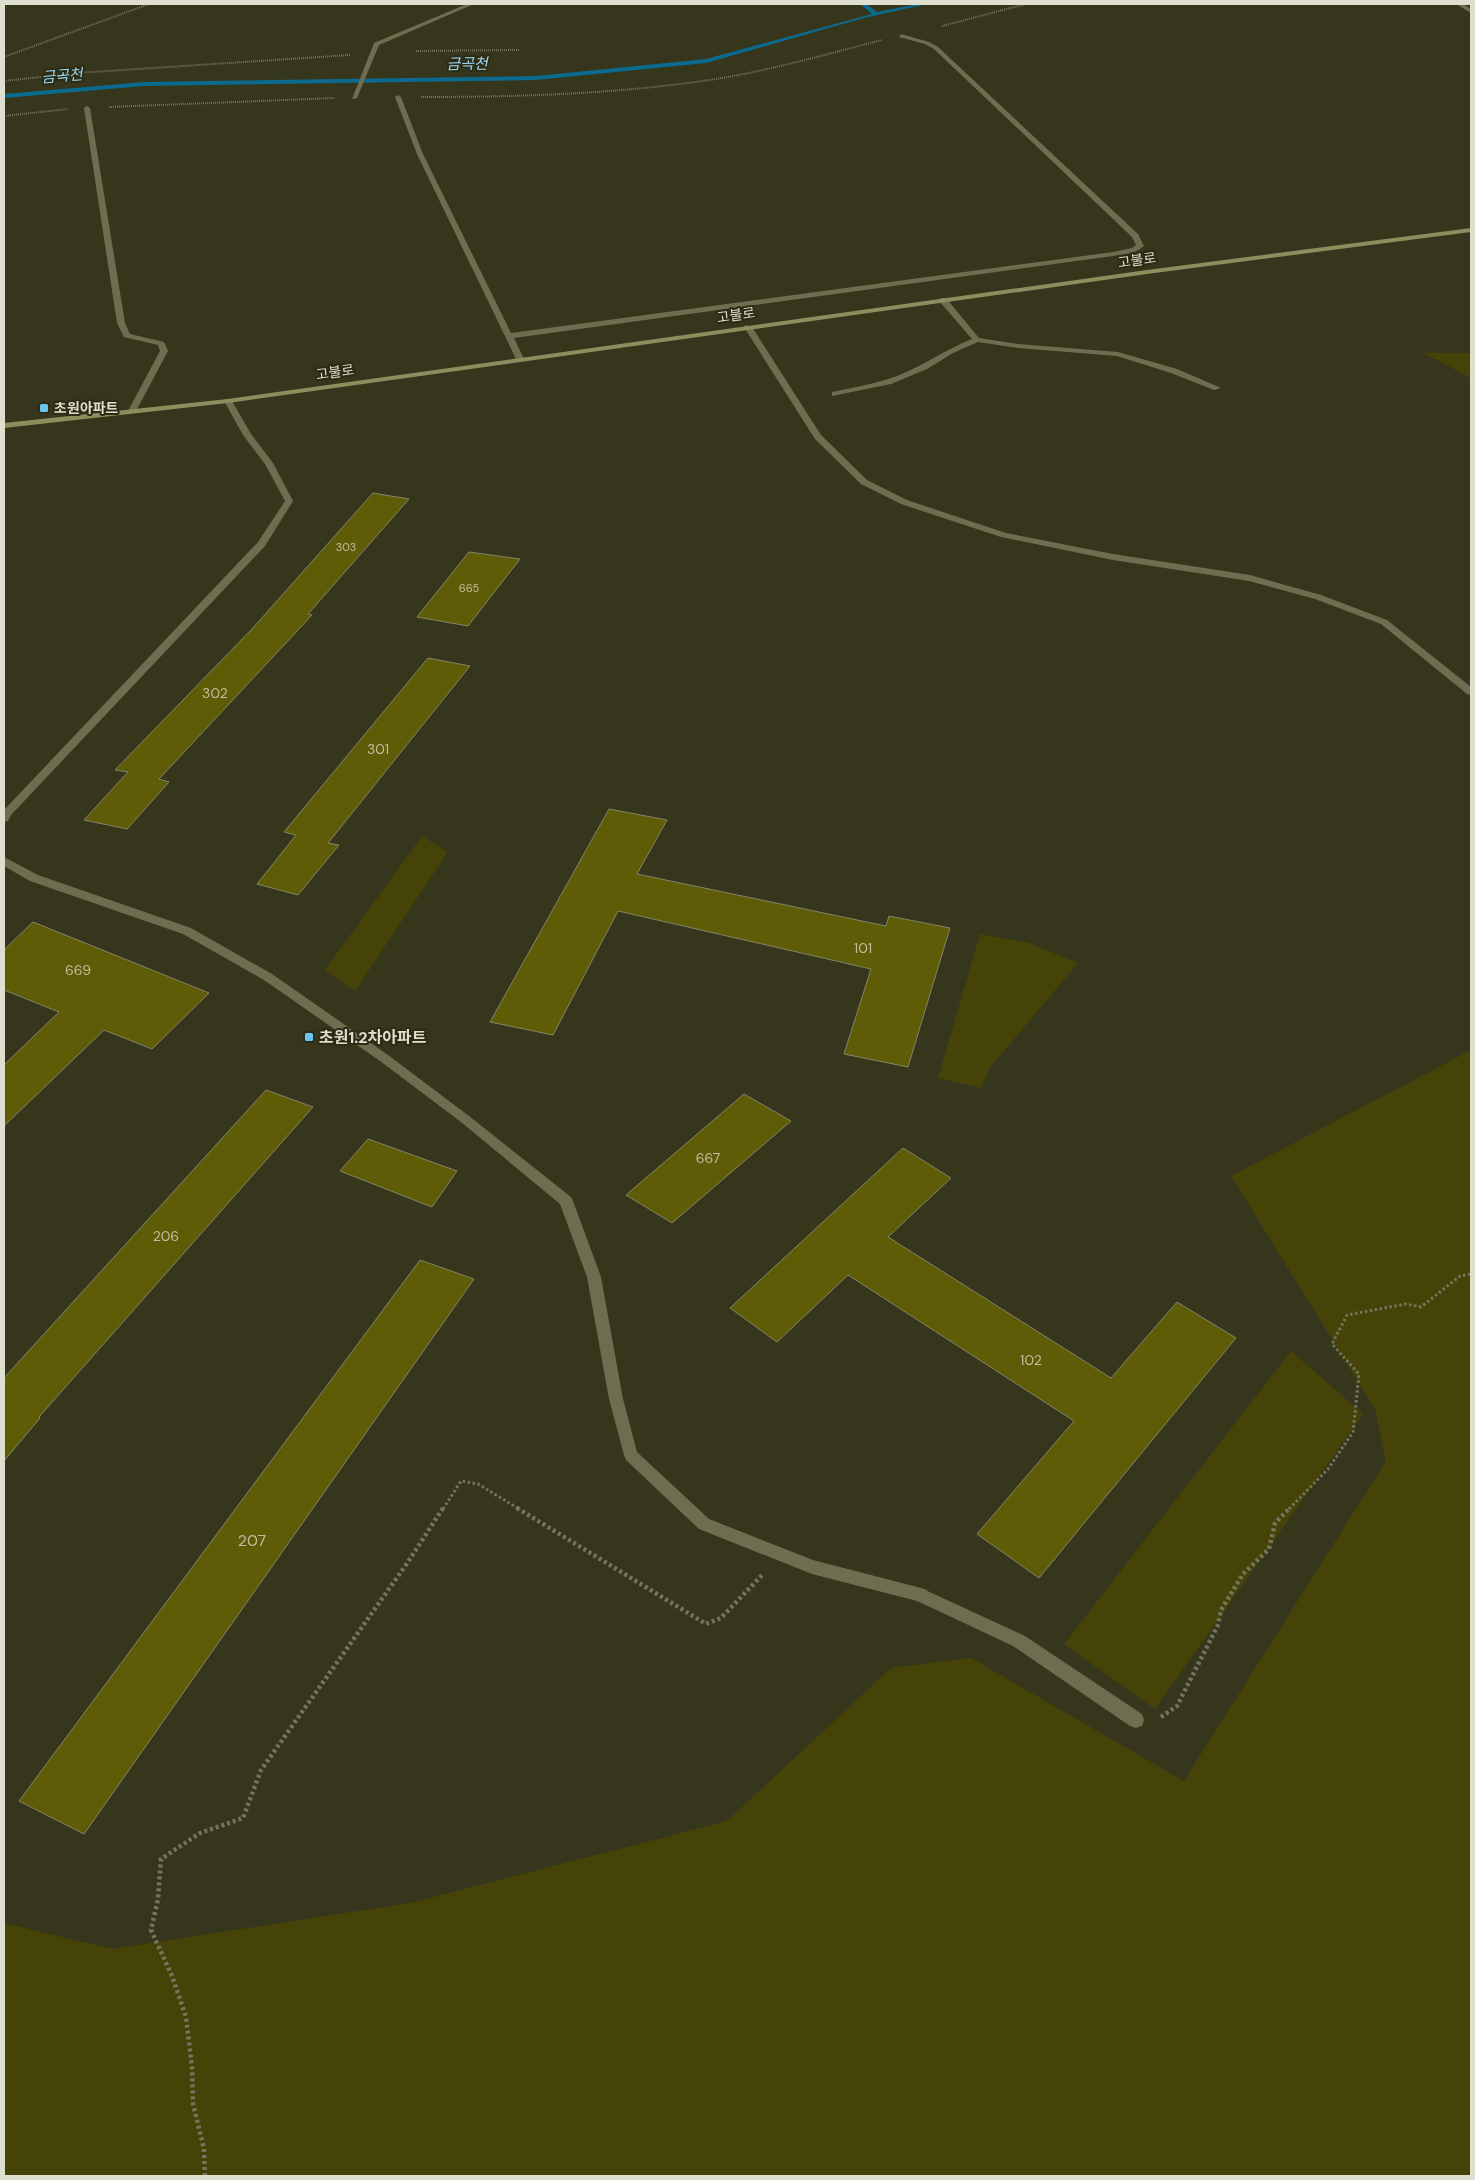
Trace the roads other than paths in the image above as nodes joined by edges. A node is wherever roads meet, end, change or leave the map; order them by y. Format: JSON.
{"nodes":[{"id":1,"x":471,"y":4,"type":"edge"},
{"id":2,"x":1458,"y":4,"type":"edge"},
{"id":3,"x":1471,"y":11,"type":"edge"},
{"id":4,"x":902,"y":36,"type":"road end"},
{"id":5,"x":398,"y":97,"type":"road end"},
{"id":6,"x":354,"y":98,"type":"road end"},
{"id":7,"x":87,"y":108,"type":"road end"},
{"id":8,"x":1471,"y":230,"type":"edge"},
{"id":9,"x":943,"y":300,"type":"junction"},
{"id":10,"x":748,"y":327,"type":"junction"},
{"id":11,"x":509,"y":336,"type":"junction"},
{"id":12,"x":977,"y":340,"type":"junction"},
{"id":13,"x":520,"y":359,"type":"junction"},
{"id":14,"x":1217,"y":388,"type":"dead end"},
{"id":15,"x":835,"y":394,"type":"dead end"},
{"id":16,"x":228,"y":401,"type":"junction"},
{"id":17,"x":132,"y":411,"type":"junction"},
{"id":18,"x":4,"y":426,"type":"edge"},
{"id":19,"x":1471,"y":692,"type":"edge"},
{"id":20,"x":4,"y":819,"type":"edge"},
{"id":21,"x":4,"y":861,"type":"edge"},
{"id":22,"x":1136,"y":1720,"type":"road end"}],
"edges":[{"from":1,"to":6,"type":"street"},
{"from":2,"to":3,"type":"street"},
{"from":4,"to":11,"type":"street"},
{"from":5,"to":11,"type":"street"},
{"from":7,"to":17,"type":"street"},
{"from":8,"to":9,"type":"main road","name":"고불로"},
{"from":9,"to":10,"type":"main road","name":"고불로"},
{"from":9,"to":12,"type":"street"},
{"from":10,"to":13,"type":"main road","name":"고불로"},
{"from":10,"to":19,"type":"street"},
{"from":11,"to":13,"type":"street"},
{"from":12,"to":14,"type":"street"},
{"from":12,"to":15,"type":"street"},
{"from":13,"to":16,"type":"main road","name":"고불로"},
{"from":16,"to":17,"type":"main road","name":"고불로"},
{"from":16,"to":20,"type":"street"},
{"from":17,"to":18,"type":"main road","name":"고불로"},
{"from":21,"to":22,"type":"street"}]}
